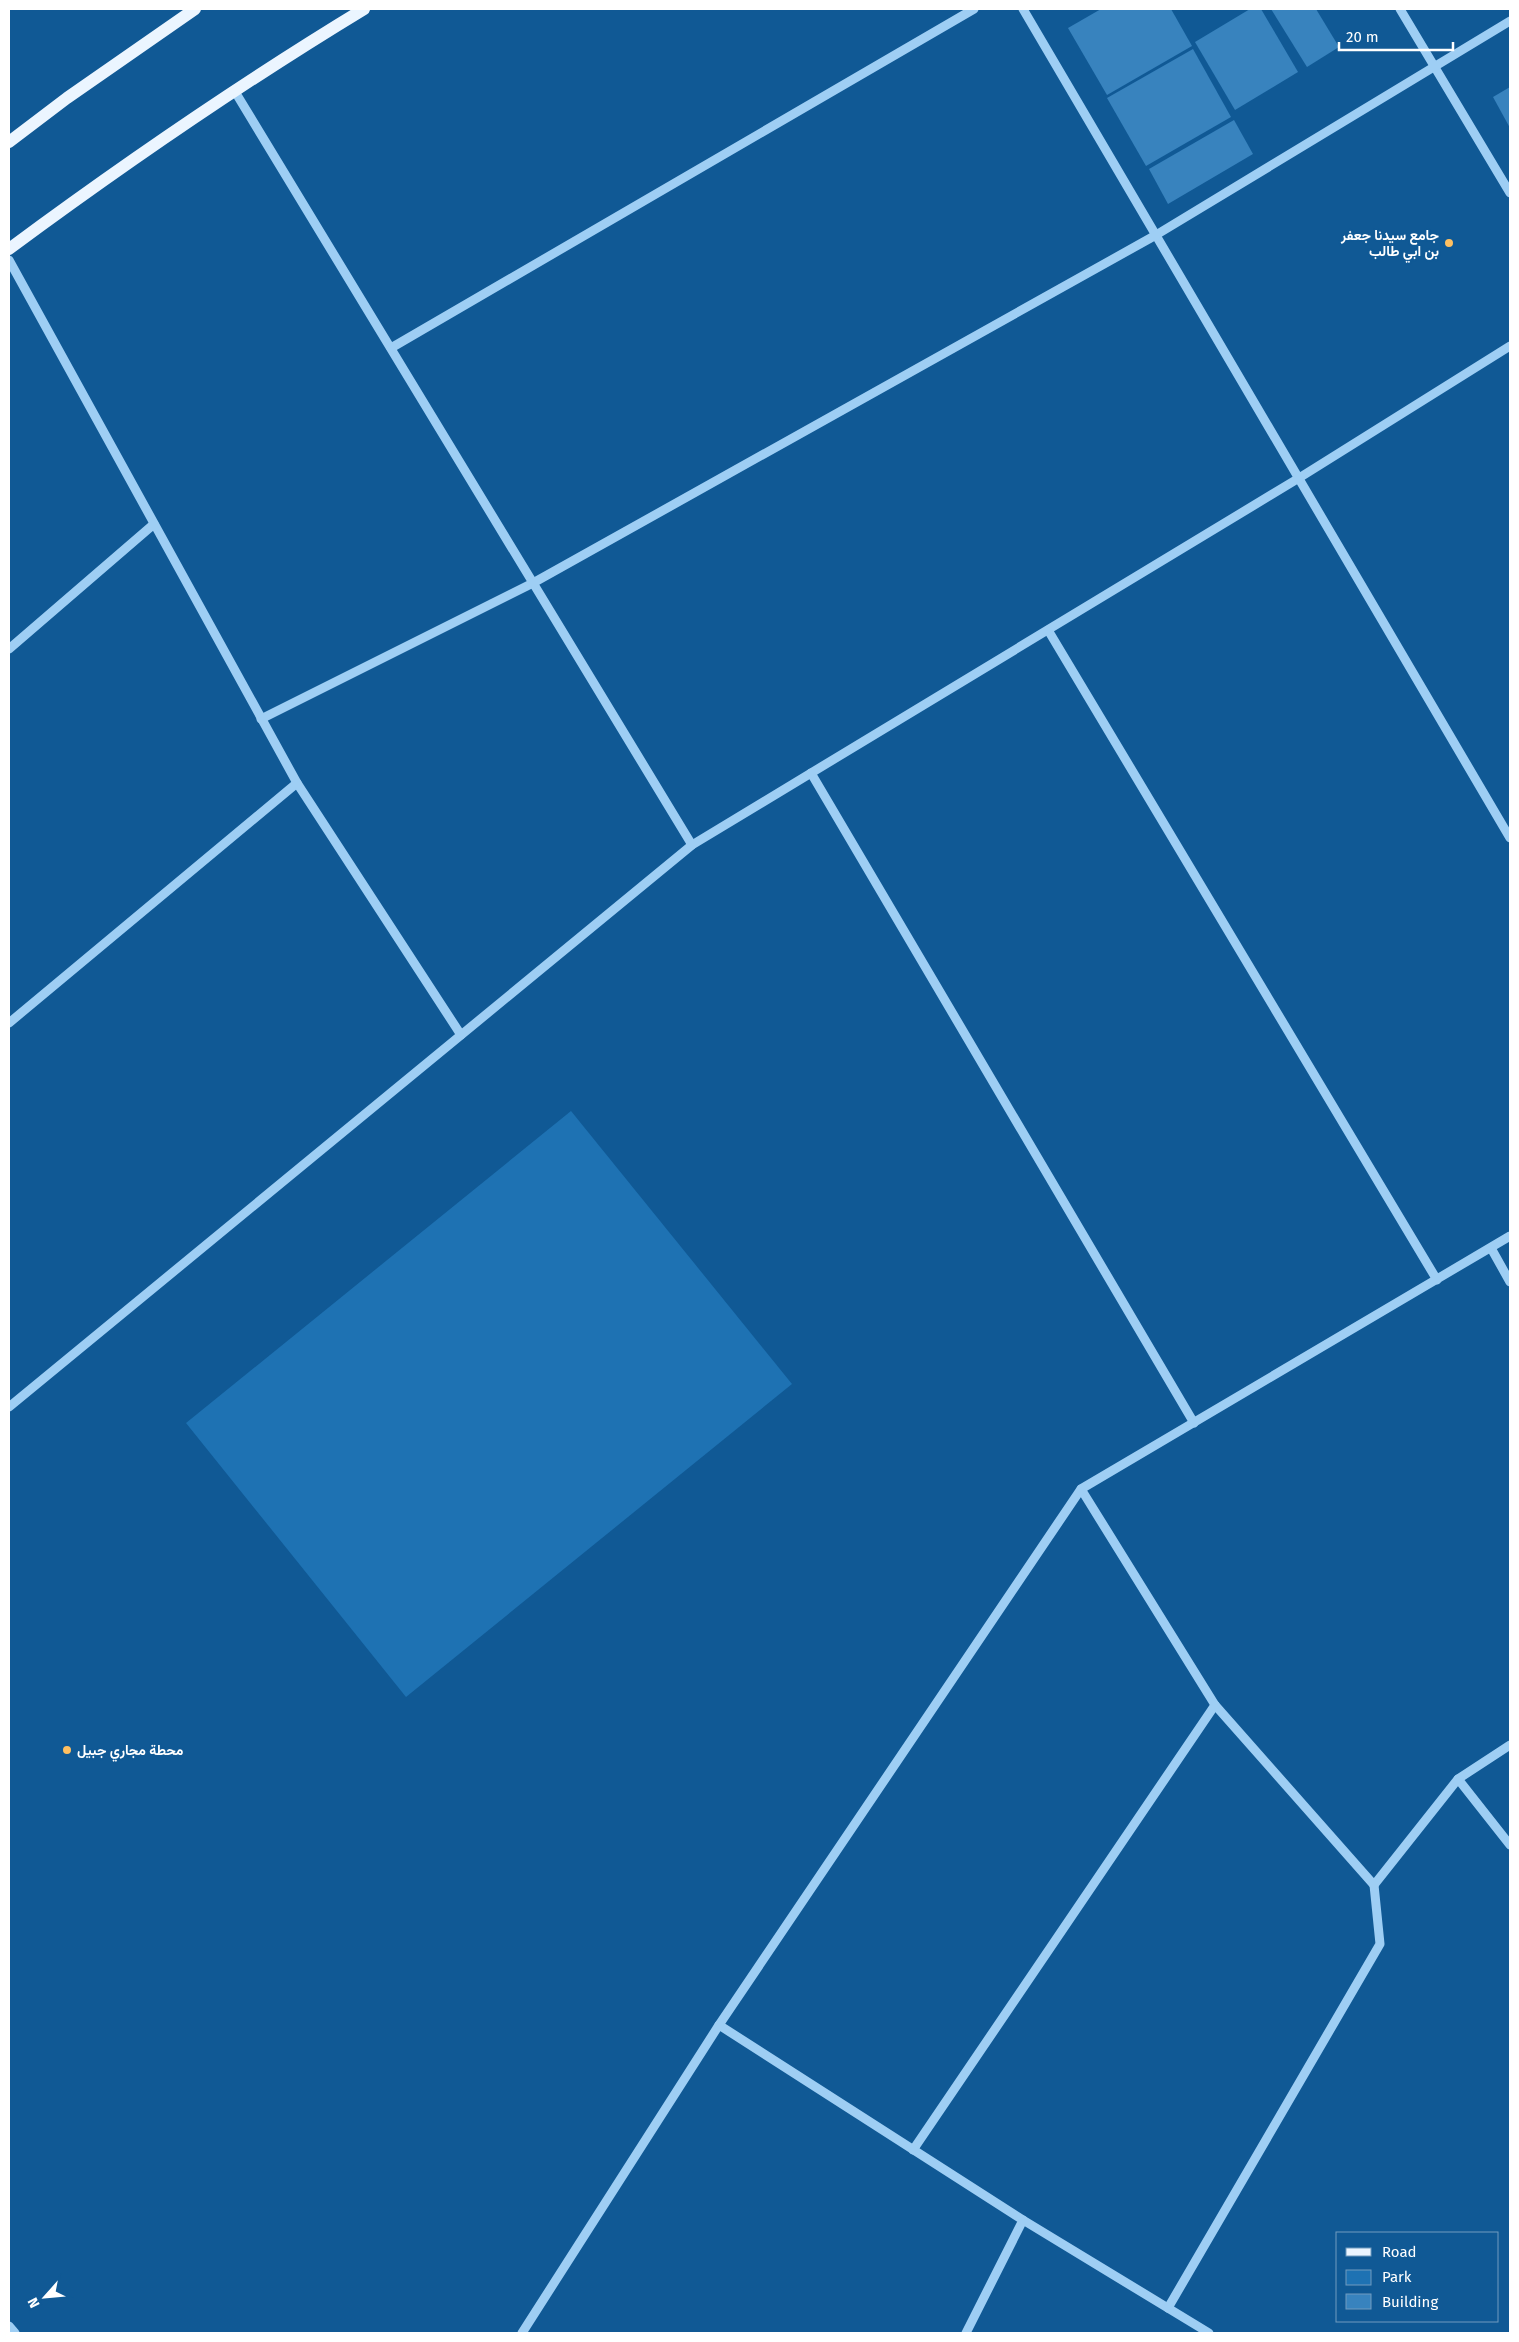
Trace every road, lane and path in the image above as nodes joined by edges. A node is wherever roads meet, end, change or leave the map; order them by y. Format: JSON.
{"nodes":[{"id":1,"x":195,"y":9,"type":"edge"},
{"id":2,"x":364,"y":9,"type":"edge"},
{"id":3,"x":974,"y":9,"type":"edge"},
{"id":4,"x":1023,"y":9,"type":"edge"},
{"id":5,"x":1400,"y":9,"type":"edge"},
{"id":6,"x":1510,"y":21,"type":"edge"},
{"id":7,"x":1436,"y":66,"type":"junction"},
{"id":8,"x":234,"y":90,"type":"junction"},
{"id":9,"x":9,"y":142,"type":"edge"},
{"id":10,"x":1510,"y":193,"type":"edge"},
{"id":11,"x":1156,"y":234,"type":"junction"},
{"id":12,"x":9,"y":249,"type":"edge"},
{"id":13,"x":9,"y":260,"type":"edge"},
{"id":14,"x":1510,"y":346,"type":"edge"},
{"id":15,"x":391,"y":348,"type":"junction"},
{"id":16,"x":1299,"y":478,"type":"junction"},
{"id":17,"x":154,"y":524,"type":"junction"},
{"id":18,"x":533,"y":583,"type":"junction"},
{"id":19,"x":1048,"y":630,"type":"junction"},
{"id":20,"x":9,"y":649,"type":"edge"},
{"id":21,"x":261,"y":719,"type":"junction"},
{"id":22,"x":811,"y":773,"type":"junction"},
{"id":23,"x":297,"y":784,"type":"junction"},
{"id":24,"x":1510,"y":838,"type":"edge"},
{"id":25,"x":692,"y":845,"type":"junction"},
{"id":26,"x":9,"y":1023,"type":"edge"},
{"id":27,"x":460,"y":1035,"type":"junction"},
{"id":28,"x":1510,"y":1236,"type":"edge"},
{"id":29,"x":1491,"y":1248,"type":"junction"},
{"id":30,"x":1437,"y":1280,"type":"junction"},
{"id":31,"x":1510,"y":1282,"type":"edge"},
{"id":32,"x":9,"y":1407,"type":"edge"},
{"id":33,"x":1194,"y":1423,"type":"junction"},
{"id":34,"x":1081,"y":1489,"type":"junction"},
{"id":35,"x":1215,"y":1705,"type":"junction"},
{"id":36,"x":1510,"y":1745,"type":"edge"},
{"id":37,"x":1458,"y":1779,"type":"junction"},
{"id":38,"x":1510,"y":1845,"type":"edge"},
{"id":39,"x":1374,"y":1885,"type":"junction"},
{"id":40,"x":719,"y":2025,"type":"junction"},
{"id":41,"x":913,"y":2150,"type":"junction"},
{"id":42,"x":1023,"y":2220,"type":"junction"},
{"id":43,"x":1168,"y":2308,"type":"junction"},
{"id":44,"x":9,"y":2326,"type":"edge"},
{"id":45,"x":15,"y":2333,"type":"edge"},
{"id":46,"x":522,"y":2333,"type":"edge"},
{"id":47,"x":966,"y":2333,"type":"edge"},
{"id":48,"x":1209,"y":2333,"type":"edge"}],
"edges":[{"from":1,"to":9,"type":"main road"},
{"from":2,"to":8,"type":"main road"},
{"from":3,"to":15,"type":"street"},
{"from":4,"to":11,"type":"street"},
{"from":5,"to":7,"type":"street"},
{"from":6,"to":7,"type":"street"},
{"from":7,"to":10,"type":"street"},
{"from":7,"to":11,"type":"street"},
{"from":8,"to":12,"type":"main road"},
{"from":8,"to":15,"type":"street"},
{"from":11,"to":16,"type":"street"},
{"from":11,"to":18,"type":"street"},
{"from":13,"to":17,"type":"street"},
{"from":14,"to":16,"type":"street"},
{"from":15,"to":18,"type":"street"},
{"from":16,"to":19,"type":"street"},
{"from":16,"to":24,"type":"street"},
{"from":17,"to":20,"type":"street"},
{"from":17,"to":21,"type":"street"},
{"from":18,"to":21,"type":"street"},
{"from":18,"to":25,"type":"street"},
{"from":19,"to":22,"type":"street"},
{"from":19,"to":30,"type":"street"},
{"from":21,"to":23,"type":"street"},
{"from":22,"to":25,"type":"street"},
{"from":22,"to":33,"type":"street"},
{"from":23,"to":26,"type":"street"},
{"from":23,"to":27,"type":"street"},
{"from":25,"to":27,"type":"street"},
{"from":27,"to":32,"type":"street"},
{"from":28,"to":29,"type":"street"},
{"from":29,"to":30,"type":"street"},
{"from":29,"to":31,"type":"street"},
{"from":30,"to":33,"type":"street"},
{"from":33,"to":34,"type":"street"},
{"from":34,"to":35,"type":"street"},
{"from":34,"to":40,"type":"street"},
{"from":35,"to":39,"type":"street"},
{"from":35,"to":41,"type":"street"},
{"from":36,"to":37,"type":"street"},
{"from":37,"to":38,"type":"street"},
{"from":37,"to":39,"type":"street"},
{"from":39,"to":43,"type":"street"},
{"from":40,"to":41,"type":"street"},
{"from":40,"to":46,"type":"street"},
{"from":41,"to":42,"type":"street"},
{"from":42,"to":43,"type":"street"},
{"from":42,"to":47,"type":"street"},
{"from":43,"to":48,"type":"street"},
{"from":44,"to":45,"type":"street"}]}
